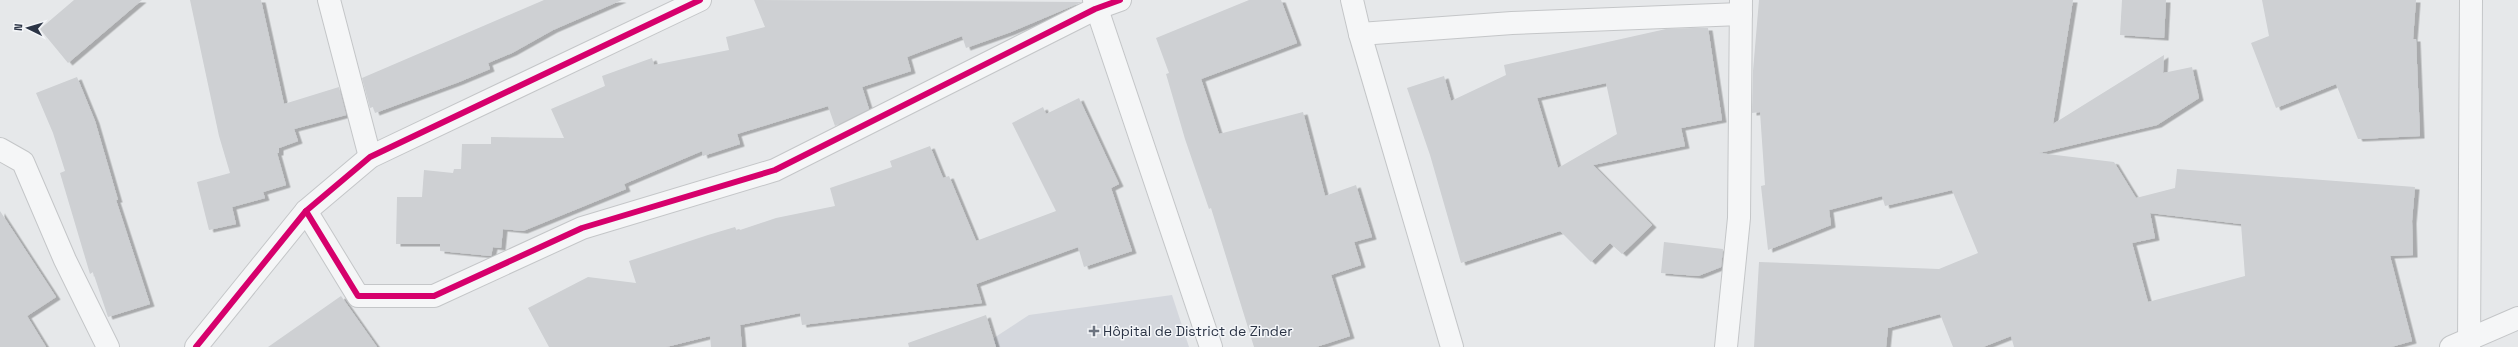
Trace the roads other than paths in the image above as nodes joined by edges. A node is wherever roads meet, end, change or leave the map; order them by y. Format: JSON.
{"nodes":[{"id":1,"x":329,"y":0,"type":"edge"},
{"id":2,"x":700,"y":0,"type":"edge"},
{"id":3,"x":1120,"y":0,"type":"edge"},
{"id":4,"x":1352,"y":0,"type":"edge"},
{"id":5,"x":2471,"y":0,"type":"edge"},
{"id":6,"x":1094,"y":5,"type":"edge"},
{"id":7,"x":1741,"y":7,"type":"edge"},
{"id":8,"x":1360,"y":34,"type":"junction"},
{"id":9,"x":0,"y":149,"type":"edge"},
{"id":10,"x":370,"y":157,"type":"junction"},
{"id":11,"x":306,"y":211,"type":"junction"},
{"id":12,"x":2518,"y":318,"type":"edge"},
{"id":13,"x":2463,"y":345,"type":"edge"},
{"id":14,"x":1725,"y":346,"type":"edge"},
{"id":15,"x":108,"y":347,"type":"edge"},
{"id":16,"x":196,"y":347,"type":"edge"},
{"id":17,"x":1211,"y":347,"type":"edge"},
{"id":18,"x":1452,"y":347,"type":"edge"}],
"edges":[{"from":1,"to":10,"type":"street"},
{"from":2,"to":10,"type":"street"},
{"from":3,"to":6,"type":"street"},
{"from":4,"to":8,"type":"street"},
{"from":5,"to":13,"type":"street"},
{"from":6,"to":11,"type":"street"},
{"from":6,"to":17,"type":"street"},
{"from":7,"to":8,"type":"street"},
{"from":7,"to":14,"type":"street"},
{"from":8,"to":18,"type":"street"},
{"from":9,"to":15,"type":"street"},
{"from":10,"to":11,"type":"street"},
{"from":11,"to":16,"type":"street"},
{"from":12,"to":13,"type":"street"}]}
